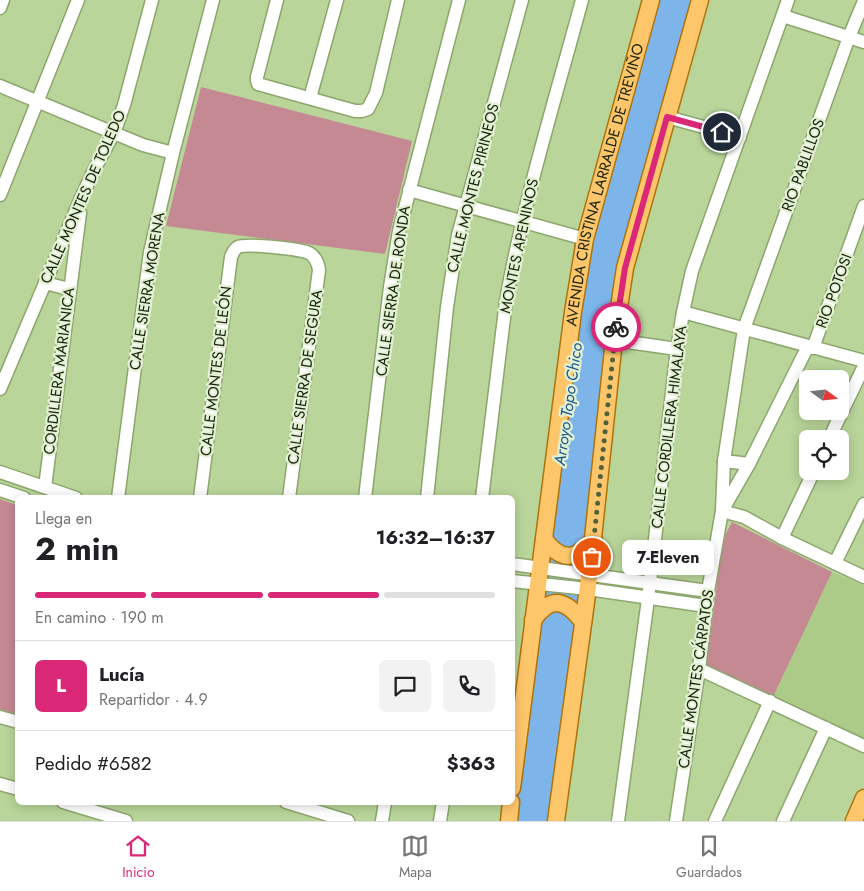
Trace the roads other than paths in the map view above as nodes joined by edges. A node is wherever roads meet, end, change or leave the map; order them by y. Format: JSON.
{"nodes":[{"id":1,"x":3,"y":0,"type":"edge"},
{"id":2,"x":78,"y":0,"type":"edge"},
{"id":3,"x":152,"y":0,"type":"edge"},
{"id":4,"x":214,"y":0,"type":"edge"},
{"id":5,"x":277,"y":0,"type":"edge"},
{"id":6,"x":337,"y":0,"type":"edge"},
{"id":7,"x":398,"y":0,"type":"edge"},
{"id":8,"x":458,"y":0,"type":"edge"},
{"id":9,"x":522,"y":0,"type":"edge"},
{"id":10,"x":582,"y":0,"type":"edge"},
{"id":11,"x":651,"y":0,"type":"edge"},
{"id":12,"x":700,"y":0,"type":"edge"},
{"id":13,"x":788,"y":0,"type":"edge"},
{"id":14,"x":864,"y":1,"type":"edge"},
{"id":15,"x":0,"y":8,"type":"edge"},
{"id":16,"x":783,"y":16,"type":"junction"},
{"id":17,"x":849,"y":37,"type":"junction"},
{"id":18,"x":864,"y":42,"type":"edge"},
{"id":19,"x":0,"y":86,"type":"edge"},
{"id":20,"x":310,"y":98,"type":"junction"},
{"id":21,"x":37,"y":100,"type":"junction"},
{"id":22,"x":667,"y":117,"type":"junction"},
{"id":23,"x":114,"y":133,"type":"junction"},
{"id":24,"x":740,"y":137,"type":"junction"},
{"id":25,"x":173,"y":153,"type":"junction"},
{"id":26,"x":408,"y":190,"type":"junction"},
{"id":27,"x":0,"y":195,"type":"edge"},
{"id":28,"x":82,"y":196,"type":"junction"},
{"id":29,"x":466,"y":205,"type":"junction"},
{"id":30,"x":864,"y":206,"type":"edge"},
{"id":31,"x":522,"y":220,"type":"junction"},
{"id":32,"x":586,"y":238,"type":"junction"},
{"id":33,"x":315,"y":258,"type":"joint"},
{"id":34,"x":45,"y":283,"type":"junction"},
{"id":35,"x":69,"y":289,"type":"junction"},
{"id":36,"x":683,"y":312,"type":"junction"},
{"id":37,"x":744,"y":328,"type":"junction"},
{"id":38,"x":614,"y":340,"type":"junction"},
{"id":39,"x":810,"y":347,"type":"junction"},
{"id":40,"x":677,"y":349,"type":"junction"},
{"id":41,"x":864,"y":361,"type":"edge"},
{"id":42,"x":864,"y":366,"type":"edge"},
{"id":43,"x":0,"y":390,"type":"edge"},
{"id":44,"x":833,"y":430,"type":"edge"},
{"id":45,"x":724,"y":461,"type":"junction"},
{"id":46,"x":749,"y":464,"type":"junction"},
{"id":47,"x":0,"y":472,"type":"edge"},
{"id":48,"x":810,"y":480,"type":"edge"},
{"id":49,"x":45,"y":487,"type":"junction"},
{"id":50,"x":0,"y":490,"type":"edge"},
{"id":51,"x":15,"y":495,"type":"edge"},
{"id":52,"x":68,"y":495,"type":"edge"},
{"id":53,"x":118,"y":495,"type":"edge"},
{"id":54,"x":200,"y":495,"type":"edge"},
{"id":55,"x":289,"y":495,"type":"edge"},
{"id":56,"x":365,"y":495,"type":"edge"},
{"id":57,"x":427,"y":495,"type":"edge"},
{"id":58,"x":482,"y":495,"type":"edge"},
{"id":59,"x":864,"y":504,"type":"edge"},
{"id":60,"x":722,"y":511,"type":"junction"},
{"id":61,"x":782,"y":538,"type":"junction"},
{"id":62,"x":594,"y":540,"type":"junction"},
{"id":63,"x":547,"y":543,"type":"junction"},
{"id":64,"x":836,"y":563,"type":"junction"},
{"id":65,"x":515,"y":564,"type":"edge"},
{"id":66,"x":543,"y":568,"type":"junction"},
{"id":67,"x":864,"y":577,"type":"edge"},
{"id":68,"x":515,"y":581,"type":"edge"},
{"id":69,"x":583,"y":581,"type":"junction"},
{"id":70,"x":650,"y":583,"type":"junction"},
{"id":71,"x":540,"y":584,"type":"junction"},
{"id":72,"x":708,"y":591,"type":"junction"},
{"id":73,"x":648,"y":599,"type":"junction"},
{"id":74,"x":706,"y":606,"type":"junction"},
{"id":75,"x":537,"y":615,"type":"junction"},
{"id":76,"x":578,"y":616,"type":"junction"},
{"id":77,"x":699,"y":669,"type":"junction"},
{"id":78,"x":770,"y":701,"type":"junction"},
{"id":79,"x":0,"y":717,"type":"edge"},
{"id":80,"x":15,"y":721,"type":"edge"},
{"id":81,"x":826,"y":728,"type":"junction"},
{"id":82,"x":864,"y":746,"type":"edge"},
{"id":83,"x":515,"y":753,"type":"edge"},
{"id":84,"x":0,"y":784,"type":"edge"},
{"id":85,"x":15,"y":789,"type":"edge"},
{"id":86,"x":864,"y":798,"type":"edge"},
{"id":87,"x":83,"y":805,"type":"edge"},
{"id":88,"x":304,"y":805,"type":"edge"},
{"id":89,"x":385,"y":805,"type":"edge"},
{"id":90,"x":443,"y":805,"type":"edge"},
{"id":91,"x":506,"y":805,"type":"edge"},
{"id":92,"x":511,"y":805,"type":"edge"},
{"id":93,"x":97,"y":807,"type":"edge"},
{"id":94,"x":323,"y":808,"type":"edge"},
{"id":95,"x":124,"y":821,"type":"edge"},
{"id":96,"x":348,"y":821,"type":"edge"},
{"id":97,"x":382,"y":821,"type":"edge"},
{"id":98,"x":440,"y":821,"type":"edge"},
{"id":99,"x":503,"y":821,"type":"edge"},
{"id":100,"x":508,"y":821,"type":"edge"},
{"id":101,"x":557,"y":821,"type":"edge"},
{"id":102,"x":618,"y":821,"type":"edge"},
{"id":103,"x":676,"y":821,"type":"edge"},
{"id":104,"x":715,"y":821,"type":"edge"},
{"id":105,"x":783,"y":821,"type":"edge"},
{"id":106,"x":854,"y":821,"type":"edge"}],
"edges":[{"from":1,"to":15,"type":"street"},
{"from":2,"to":21,"type":"street"},
{"from":3,"to":23,"type":"street","name":"CALLE MONTES DE TOLEDO"},
{"from":4,"to":25,"type":"street","name":"CALLE SIERRA MORENA"},
{"from":5,"to":20,"type":"street"},
{"from":6,"to":20,"type":"street"},
{"from":7,"to":20,"type":"street"},
{"from":8,"to":26,"type":"street","name":"CALLE SIERRA DE RONDA"},
{"from":9,"to":29,"type":"street","name":"CALLE MONTES PIRINEOS"},
{"from":10,"to":31,"type":"street","name":"MONTES APENINOS"},
{"from":11,"to":32,"type":"main road","name":"AVENIDA CRISTINA LARRALDE DE TREVIÑO"},
{"from":12,"to":22,"type":"main road"},
{"from":13,"to":16,"type":"street","name":"CALLE CORDILLERA HIMALAYA"},
{"from":14,"to":17,"type":"street","name":"RIO PABLILLOS"},
{"from":16,"to":17,"type":"street"},
{"from":16,"to":24,"type":"street","name":"CALLE CORDILLERA HIMALAYA"},
{"from":17,"to":18,"type":"street"},
{"from":17,"to":37,"type":"street","name":"RIO PABLILLOS"},
{"from":19,"to":21,"type":"street"},
{"from":21,"to":23,"type":"street"},
{"from":21,"to":27,"type":"street"},
{"from":22,"to":24,"type":"street"},
{"from":22,"to":38,"type":"main road"},
{"from":23,"to":25,"type":"street"},
{"from":23,"to":28,"type":"street","name":"CALLE MONTES DE TOLEDO"},
{"from":24,"to":36,"type":"street","name":"CALLE CORDILLERA HIMALAYA"},
{"from":25,"to":53,"type":"street","name":"CALLE SIERRA MORENA"},
{"from":26,"to":29,"type":"street"},
{"from":26,"to":56,"type":"street","name":"CALLE SIERRA DE RONDA"},
{"from":28,"to":34,"type":"street","name":"CALLE MONTES DE TOLEDO"},
{"from":28,"to":35,"type":"street","name":"CORDILLERA MARIANICA"},
{"from":29,"to":31,"type":"street"},
{"from":29,"to":57,"type":"street","name":"CALLE MONTES PIRINEOS"},
{"from":30,"to":39,"type":"street","name":"RIO POTOSI"},
{"from":31,"to":32,"type":"street"},
{"from":31,"to":58,"type":"street","name":"MONTES APENINOS"},
{"from":32,"to":63,"type":"main road","name":"AVENIDA CRISTINA LARRALDE DE TREVIÑO"},
{"from":33,"to":54,"type":"street","name":"CALLE MONTES DE LEÓN"},
{"from":33,"to":55,"type":"street","name":"CALLE SIERRA DE SEGURA"},
{"from":34,"to":35,"type":"street"},
{"from":34,"to":43,"type":"street","name":"CALLE MONTES DE TOLEDO"},
{"from":35,"to":49,"type":"street","name":"CORDILLERA MARIANICA"},
{"from":36,"to":37,"type":"street"},
{"from":36,"to":40,"type":"street","name":"CALLE CORDILLERA HIMALAYA"},
{"from":37,"to":39,"type":"street"},
{"from":37,"to":45,"type":"street","name":"CALLE MONTES CÁRPATOS"},
{"from":38,"to":40,"type":"street"},
{"from":38,"to":62,"type":"main road"},
{"from":39,"to":41,"type":"street"},
{"from":39,"to":46,"type":"street","name":"RIO POTOSI"},
{"from":40,"to":70,"type":"street","name":"CALLE CORDILLERA HIMALAYA"},
{"from":42,"to":44,"type":"street"},
{"from":45,"to":46,"type":"street"},
{"from":45,"to":60,"type":"street","name":"CALLE MONTES CÁRPATOS"},
{"from":46,"to":60,"type":"street","name":"RIO POTOSI"},
{"from":47,"to":49,"type":"street"},
{"from":48,"to":61,"type":"street"},
{"from":49,"to":52,"type":"street"},
{"from":50,"to":51,"type":"street"},
{"from":59,"to":64,"type":"street"},
{"from":60,"to":61,"type":"street"},
{"from":60,"to":72,"type":"street","name":"CALLE MONTES CÁRPATOS"},
{"from":61,"to":64,"type":"street"},
{"from":62,"to":63,"type":"main road"},
{"from":62,"to":69,"type":"main road"},
{"from":63,"to":66,"type":"main road","name":"AVENIDA CRISTINA LARRALDE DE TREVIÑO"},
{"from":64,"to":67,"type":"street"},
{"from":65,"to":66,"type":"street"},
{"from":66,"to":69,"type":"street"},
{"from":66,"to":71,"type":"main road","name":"AVENIDA CRISTINA LARRALDE DE TREVIÑO"},
{"from":68,"to":71,"type":"street"},
{"from":69,"to":70,"type":"street"},
{"from":69,"to":71,"type":"street"},
{"from":69,"to":73,"type":"street"},
{"from":69,"to":76,"type":"main road"},
{"from":70,"to":72,"type":"street"},
{"from":70,"to":73,"type":"street","name":"CALLE CORDILLERA HIMALAYA"},
{"from":71,"to":75,"type":"main road","name":"AVENIDA CRISTINA LARRALDE DE TREVIÑO"},
{"from":72,"to":74,"type":"street","name":"CALLE MONTES CÁRPATOS"},
{"from":73,"to":74,"type":"street"},
{"from":73,"to":102,"type":"street","name":"CALLE CORDILLERA HIMALAYA"},
{"from":74,"to":77,"type":"street","name":"CALLE MONTES CÁRPATOS"},
{"from":75,"to":76,"type":"main road"},
{"from":75,"to":83,"type":"main road","name":"AVENIDA CRISTINA LARRALDE DE TREVIÑO"},
{"from":76,"to":101,"type":"main road"},
{"from":77,"to":78,"type":"street"},
{"from":77,"to":103,"type":"street","name":"CALLE MONTES CÁRPATOS"},
{"from":78,"to":81,"type":"street"},
{"from":78,"to":104,"type":"street"},
{"from":79,"to":80,"type":"street"},
{"from":81,"to":82,"type":"street"},
{"from":81,"to":105,"type":"street"},
{"from":84,"to":85,"type":"street"},
{"from":86,"to":106,"type":"main road"},
{"from":87,"to":93,"type":"street"},
{"from":88,"to":94,"type":"street"},
{"from":89,"to":97,"type":"street"},
{"from":90,"to":98,"type":"street"},
{"from":91,"to":99,"type":"street"},
{"from":92,"to":100,"type":"main road"},
{"from":93,"to":95,"type":"street"},
{"from":94,"to":96,"type":"street"}]}
